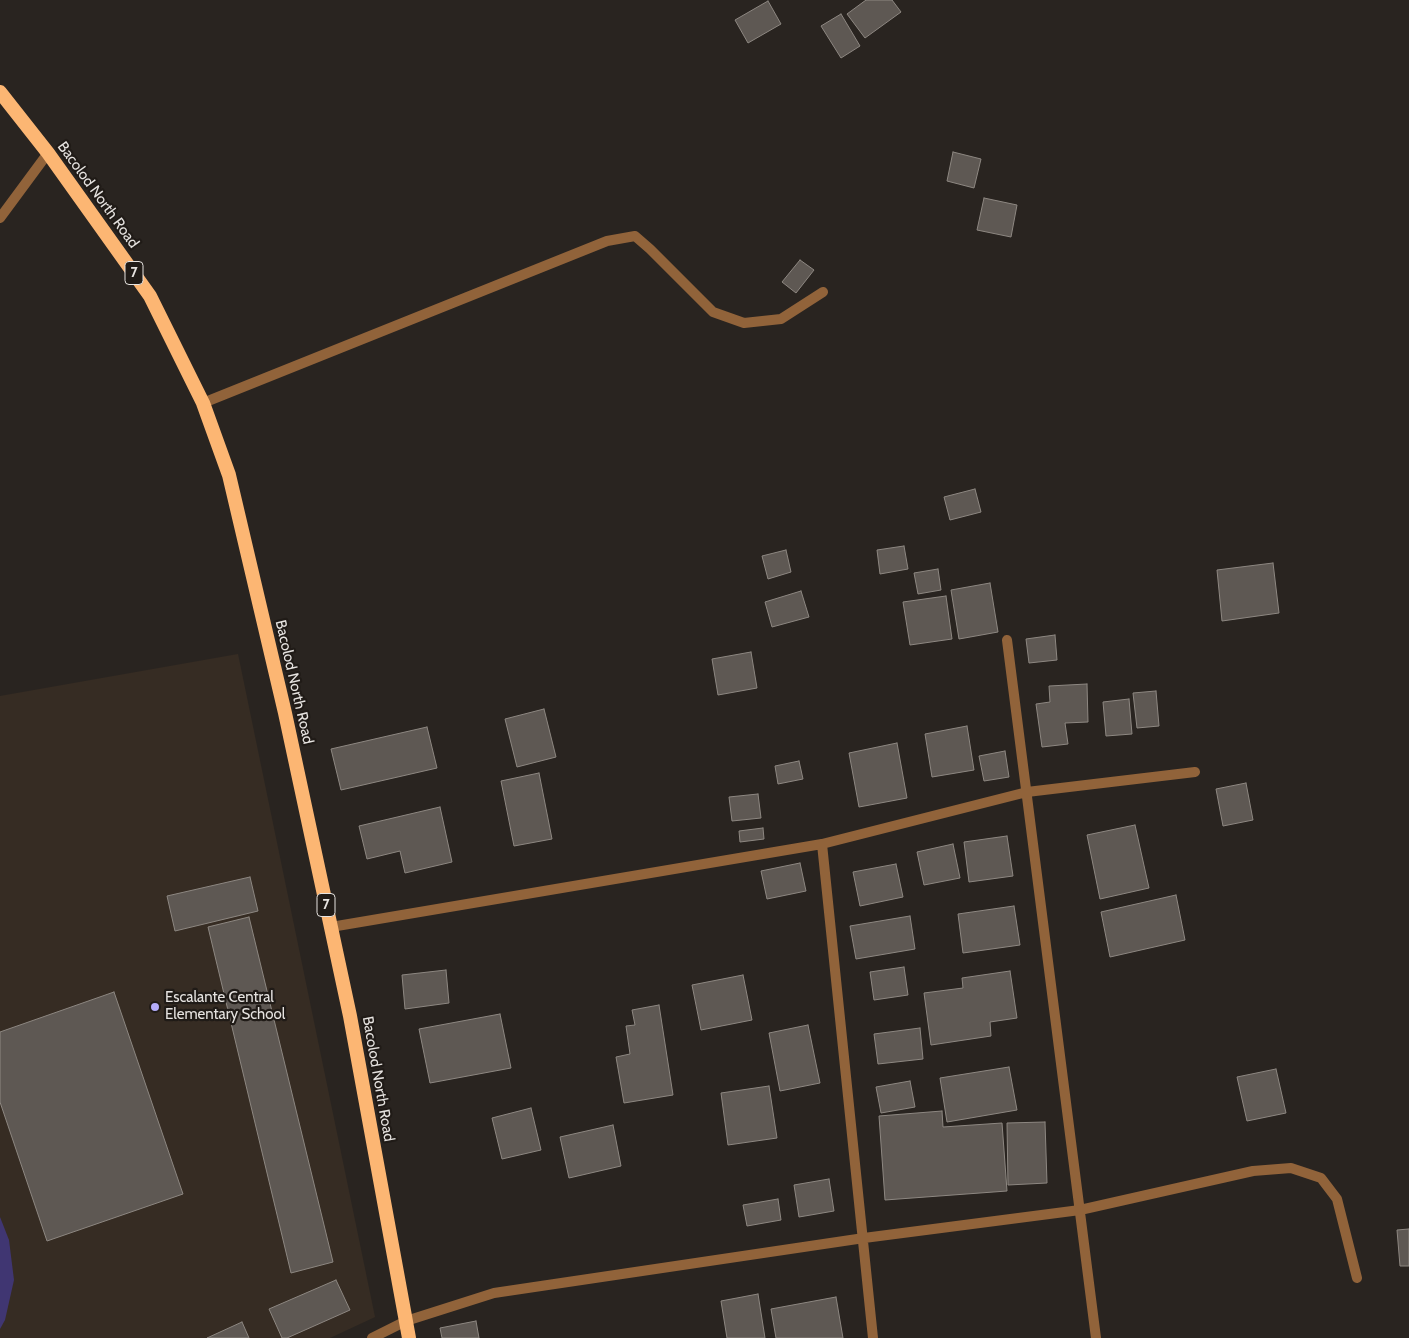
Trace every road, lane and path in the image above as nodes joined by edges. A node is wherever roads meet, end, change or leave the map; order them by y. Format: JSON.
{"nodes":[{"id":1,"x":0,"y":92,"type":"edge"},
{"id":2,"x":48,"y":153,"type":"junction"},
{"id":3,"x":0,"y":218,"type":"edge"},
{"id":4,"x":823,"y":292,"type":"dead end"},
{"id":5,"x":203,"y":403,"type":"junction"},
{"id":6,"x":1007,"y":640,"type":"dead end"},
{"id":7,"x":1195,"y":772,"type":"dead end"},
{"id":8,"x":1027,"y":792,"type":"junction"},
{"id":9,"x":822,"y":844,"type":"junction"},
{"id":10,"x":331,"y":927,"type":"junction"},
{"id":11,"x":1080,"y":1210,"type":"junction"},
{"id":12,"x":864,"y":1238,"type":"junction"},
{"id":13,"x":1357,"y":1278,"type":"dead end"},
{"id":14,"x":406,"y":1321,"type":"junction"},
{"id":15,"x":372,"y":1338,"type":"edge"},
{"id":16,"x":409,"y":1338,"type":"edge"},
{"id":17,"x":873,"y":1338,"type":"edge"},
{"id":18,"x":1096,"y":1338,"type":"edge"}],
"edges":[{"from":1,"to":2,"type":"highway","name":"Bacolod North Road","number":"7"},
{"from":2,"to":3,"type":"street"},
{"from":2,"to":5,"type":"highway","name":"Bacolod North Road","number":"7"},
{"from":4,"to":5,"type":"street"},
{"from":5,"to":10,"type":"highway","name":"Bacolod North Road","number":"7"},
{"from":6,"to":8,"type":"street"},
{"from":7,"to":8,"type":"street"},
{"from":8,"to":9,"type":"street"},
{"from":8,"to":11,"type":"street"},
{"from":9,"to":10,"type":"street"},
{"from":9,"to":12,"type":"street"},
{"from":10,"to":14,"type":"highway","name":"Bacolod North Road","number":"7"},
{"from":11,"to":12,"type":"street"},
{"from":11,"to":13,"type":"street"},
{"from":11,"to":18,"type":"street"},
{"from":12,"to":14,"type":"street"},
{"from":12,"to":17,"type":"street"},
{"from":14,"to":15,"type":"street"},
{"from":14,"to":16,"type":"highway","name":"Bacolod North Road","number":"7"}]}
